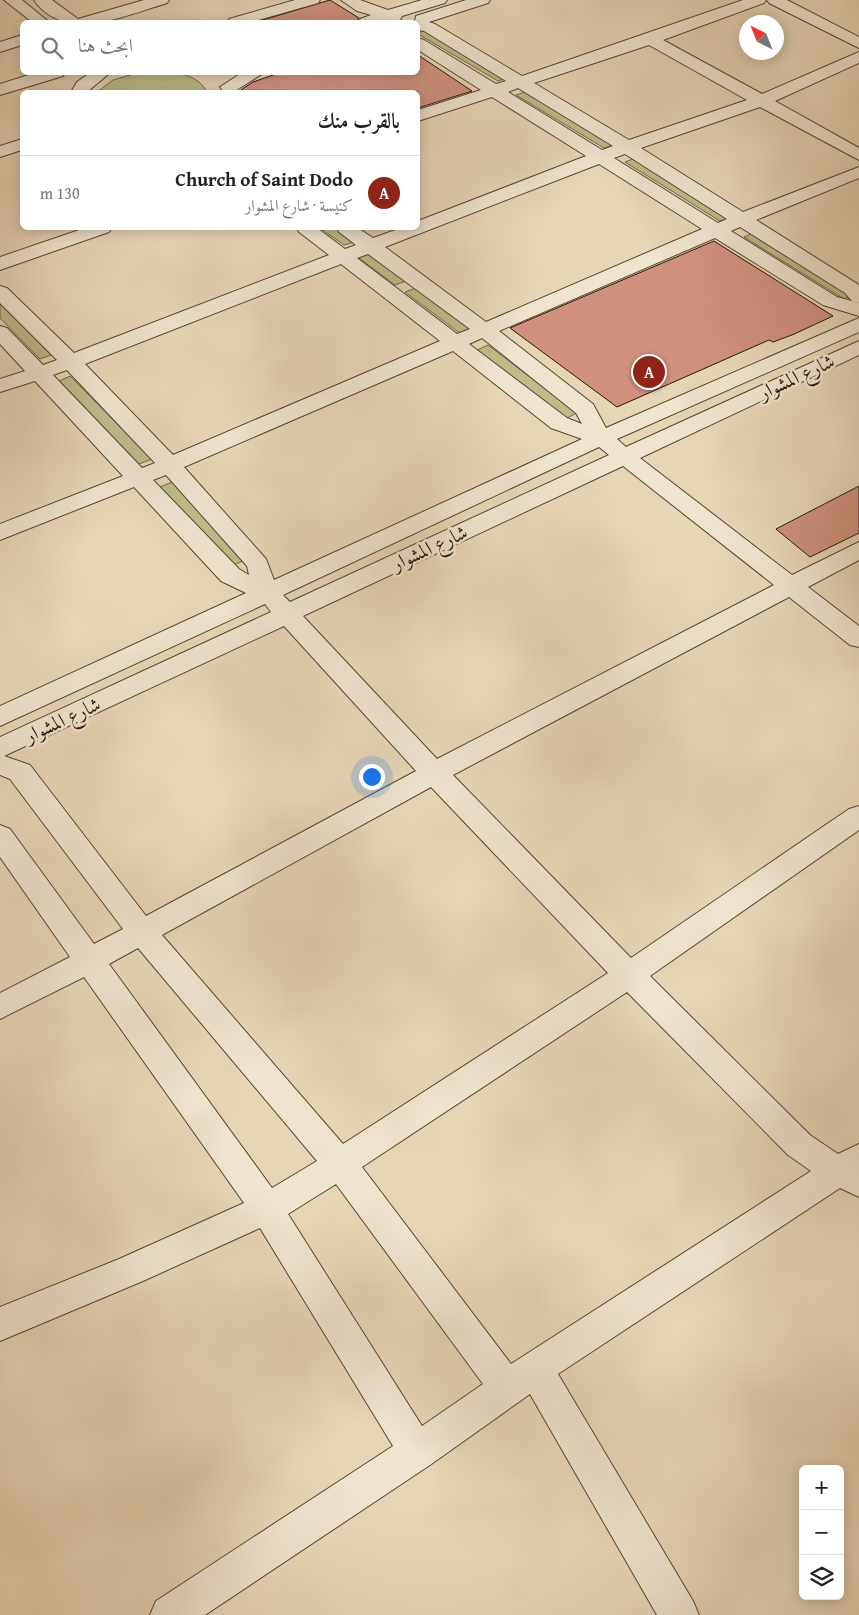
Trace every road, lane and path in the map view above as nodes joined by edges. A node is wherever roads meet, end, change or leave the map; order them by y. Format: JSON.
{"nodes":[{"id":1,"x":12,"y":0,"type":"edge"},
{"id":2,"x":42,"y":0,"type":"edge"},
{"id":3,"x":161,"y":0,"type":"edge"},
{"id":4,"x":312,"y":0,"type":"edge"},
{"id":5,"x":349,"y":0,"type":"edge"},
{"id":6,"x":382,"y":0,"type":"edge"},
{"id":7,"x":440,"y":0,"type":"edge"},
{"id":8,"x":482,"y":0,"type":"edge"},
{"id":9,"x":758,"y":0,"type":"edge"},
{"id":10,"x":775,"y":0,"type":"edge"},
{"id":11,"x":396,"y":19,"type":"edge"},
{"id":12,"x":38,"y":20,"type":"edge"},
{"id":13,"x":69,"y":20,"type":"edge"},
{"id":14,"x":90,"y":20,"type":"edge"},
{"id":15,"x":242,"y":20,"type":"edge"},
{"id":16,"x":417,"y":20,"type":"edge"},
{"id":17,"x":420,"y":25,"type":"edge"},
{"id":18,"x":650,"y":39,"type":"junction"},
{"id":19,"x":20,"y":41,"type":"edge"},
{"id":20,"x":859,"y":43,"type":"edge"},
{"id":21,"x":420,"y":44,"type":"edge"},
{"id":22,"x":0,"y":47,"type":"edge"},
{"id":23,"x":859,"y":57,"type":"edge"},
{"id":24,"x":47,"y":75,"type":"edge"},
{"id":25,"x":95,"y":75,"type":"edge"},
{"id":26,"x":250,"y":75,"type":"edge"},
{"id":27,"x":521,"y":81,"type":"junction"},
{"id":28,"x":225,"y":85,"type":"edge"},
{"id":29,"x":0,"y":90,"type":"edge"},
{"id":30,"x":81,"y":90,"type":"edge"},
{"id":31,"x":494,"y":90,"type":"junction"},
{"id":32,"x":763,"y":100,"type":"junction"},
{"id":33,"x":420,"y":115,"type":"edge"},
{"id":34,"x":20,"y":133,"type":"edge"},
{"id":35,"x":0,"y":139,"type":"edge"},
{"id":36,"x":20,"y":145,"type":"edge"},
{"id":37,"x":627,"y":147,"type":"junction"},
{"id":38,"x":0,"y":152,"type":"edge"},
{"id":39,"x":859,"y":155,"type":"edge"},
{"id":40,"x":601,"y":157,"type":"junction"},
{"id":41,"x":859,"y":172,"type":"edge"},
{"id":42,"x":740,"y":220,"type":"junction"},
{"id":43,"x":420,"y":226,"type":"edge"},
{"id":44,"x":96,"y":230,"type":"edge"},
{"id":45,"x":309,"y":230,"type":"edge"},
{"id":46,"x":349,"y":230,"type":"edge"},
{"id":47,"x":410,"y":230,"type":"edge"},
{"id":48,"x":718,"y":231,"type":"junction"},
{"id":49,"x":370,"y":246,"type":"junction"},
{"id":50,"x":342,"y":256,"type":"junction"},
{"id":51,"x":0,"y":264,"type":"edge"},
{"id":52,"x":0,"y":292,"type":"edge"},
{"id":53,"x":859,"y":297,"type":"edge"},
{"id":54,"x":859,"y":310,"type":"edge"},
{"id":55,"x":859,"y":324,"type":"edge"},
{"id":56,"x":486,"y":331,"type":"junction"},
{"id":57,"x":0,"y":332,"type":"edge"},
{"id":58,"x":457,"y":343,"type":"junction"},
{"id":59,"x":859,"y":347,"type":"edge"},
{"id":60,"x":71,"y":362,"type":"junction"},
{"id":61,"x":37,"y":373,"type":"junction"},
{"id":62,"x":0,"y":386,"type":"edge"},
{"id":63,"x":602,"y":438,"type":"junction"},
{"id":64,"x":623,"y":455,"type":"junction"},
{"id":65,"x":170,"y":465,"type":"junction"},
{"id":66,"x":137,"y":478,"type":"junction"},
{"id":67,"x":0,"y":533,"type":"edge"},
{"id":68,"x":859,"y":550,"type":"edge"},
{"id":69,"x":791,"y":586,"type":"junction"},
{"id":70,"x":266,"y":593,"type":"junction"},
{"id":71,"x":288,"y":614,"type":"junction"},
{"id":72,"x":859,"y":638,"type":"edge"},
{"id":73,"x":0,"y":717,"type":"edge"},
{"id":74,"x":0,"y":748,"type":"edge"},
{"id":75,"x":0,"y":765,"type":"edge"},
{"id":76,"x":434,"y":773,"type":"junction"},
{"id":77,"x":859,"y":816,"type":"edge"},
{"id":78,"x":0,"y":836,"type":"edge"},
{"id":79,"x":143,"y":933,"type":"junction"},
{"id":80,"x":89,"y":962,"type":"junction"},
{"id":81,"x":629,"y":975,"type":"junction"},
{"id":82,"x":0,"y":1007,"type":"edge"},
{"id":83,"x":340,"y":1164,"type":"junction"},
{"id":84,"x":852,"y":1171,"type":"edge"},
{"id":85,"x":267,"y":1209,"type":"junction"},
{"id":86,"x":0,"y":1324,"type":"edge"},
{"id":87,"x":522,"y":1379,"type":"junction"},
{"id":88,"x":418,"y":1452,"type":"junction"},
{"id":89,"x":170,"y":1615,"type":"edge"},
{"id":90,"x":679,"y":1615,"type":"edge"}],
"edges":[{"from":1,"to":12,"type":"street"},
{"from":2,"to":13,"type":"street"},
{"from":3,"to":14,"type":"street"},
{"from":4,"to":15,"type":"street"},
{"from":5,"to":11,"type":"street"},
{"from":6,"to":11,"type":"street"},
{"from":7,"to":11,"type":"street"},
{"from":8,"to":16,"type":"street"},
{"from":9,"to":18,"type":"street"},
{"from":10,"to":20,"type":"street"},
{"from":17,"to":27,"type":"street"},
{"from":18,"to":27,"type":"street"},
{"from":18,"to":32,"type":"street"},
{"from":19,"to":22,"type":"street"},
{"from":21,"to":31,"type":"street"},
{"from":23,"to":32,"type":"street"},
{"from":24,"to":29,"type":"street"},
{"from":25,"to":30,"type":"street"},
{"from":26,"to":28,"type":"street"},
{"from":27,"to":31,"type":"street"},
{"from":27,"to":37,"type":"street"},
{"from":31,"to":33,"type":"street"},
{"from":31,"to":40,"type":"street"},
{"from":32,"to":37,"type":"street"},
{"from":32,"to":39,"type":"street"},
{"from":34,"to":35,"type":"street"},
{"from":36,"to":38,"type":"street"},
{"from":37,"to":40,"type":"street"},
{"from":37,"to":42,"type":"street"},
{"from":40,"to":43,"type":"street"},
{"from":40,"to":48,"type":"street"},
{"from":41,"to":42,"type":"street"},
{"from":42,"to":48,"type":"street"},
{"from":42,"to":53,"type":"street"},
{"from":44,"to":51,"type":"street"},
{"from":45,"to":50,"type":"street"},
{"from":46,"to":49,"type":"street"},
{"from":47,"to":49,"type":"street"},
{"from":48,"to":54,"type":"street"},
{"from":48,"to":56,"type":"street"},
{"from":49,"to":50,"type":"street"},
{"from":49,"to":56,"type":"street"},
{"from":50,"to":58,"type":"street"},
{"from":50,"to":60,"type":"street"},
{"from":52,"to":60,"type":"street"},
{"from":55,"to":63,"type":"street","name":"شارع المشوار"},
{"from":56,"to":58,"type":"street"},
{"from":56,"to":63,"type":"street"},
{"from":57,"to":61,"type":"street"},
{"from":58,"to":63,"type":"street"},
{"from":58,"to":65,"type":"street"},
{"from":59,"to":64,"type":"street","name":"شارع المشوار"},
{"from":60,"to":61,"type":"street"},
{"from":60,"to":65,"type":"street"},
{"from":61,"to":62,"type":"street"},
{"from":61,"to":66,"type":"street"},
{"from":63,"to":64,"type":"street"},
{"from":63,"to":70,"type":"street","name":"شارع المشوار"},
{"from":64,"to":69,"type":"street"},
{"from":64,"to":71,"type":"street","name":"شارع المشوار"},
{"from":65,"to":66,"type":"street"},
{"from":65,"to":70,"type":"street"},
{"from":66,"to":67,"type":"street"},
{"from":66,"to":70,"type":"street"},
{"from":68,"to":69,"type":"street"},
{"from":69,"to":72,"type":"street"},
{"from":69,"to":76,"type":"street"},
{"from":70,"to":71,"type":"street"},
{"from":70,"to":73,"type":"street","name":"شارع المشوار"},
{"from":71,"to":74,"type":"street","name":"شارع المشوار"},
{"from":71,"to":76,"type":"street"},
{"from":75,"to":79,"type":"street"},
{"from":76,"to":79,"type":"street"},
{"from":76,"to":81,"type":"street"},
{"from":77,"to":81,"type":"street"},
{"from":78,"to":80,"type":"street"},
{"from":79,"to":80,"type":"street"},
{"from":79,"to":83,"type":"street"},
{"from":80,"to":82,"type":"street"},
{"from":80,"to":85,"type":"street"},
{"from":81,"to":83,"type":"street"},
{"from":81,"to":84,"type":"street"},
{"from":83,"to":85,"type":"street"},
{"from":83,"to":87,"type":"street"},
{"from":84,"to":87,"type":"street"},
{"from":85,"to":86,"type":"street"},
{"from":85,"to":88,"type":"street"},
{"from":87,"to":88,"type":"street"},
{"from":87,"to":90,"type":"street"},
{"from":88,"to":89,"type":"street"}]}
